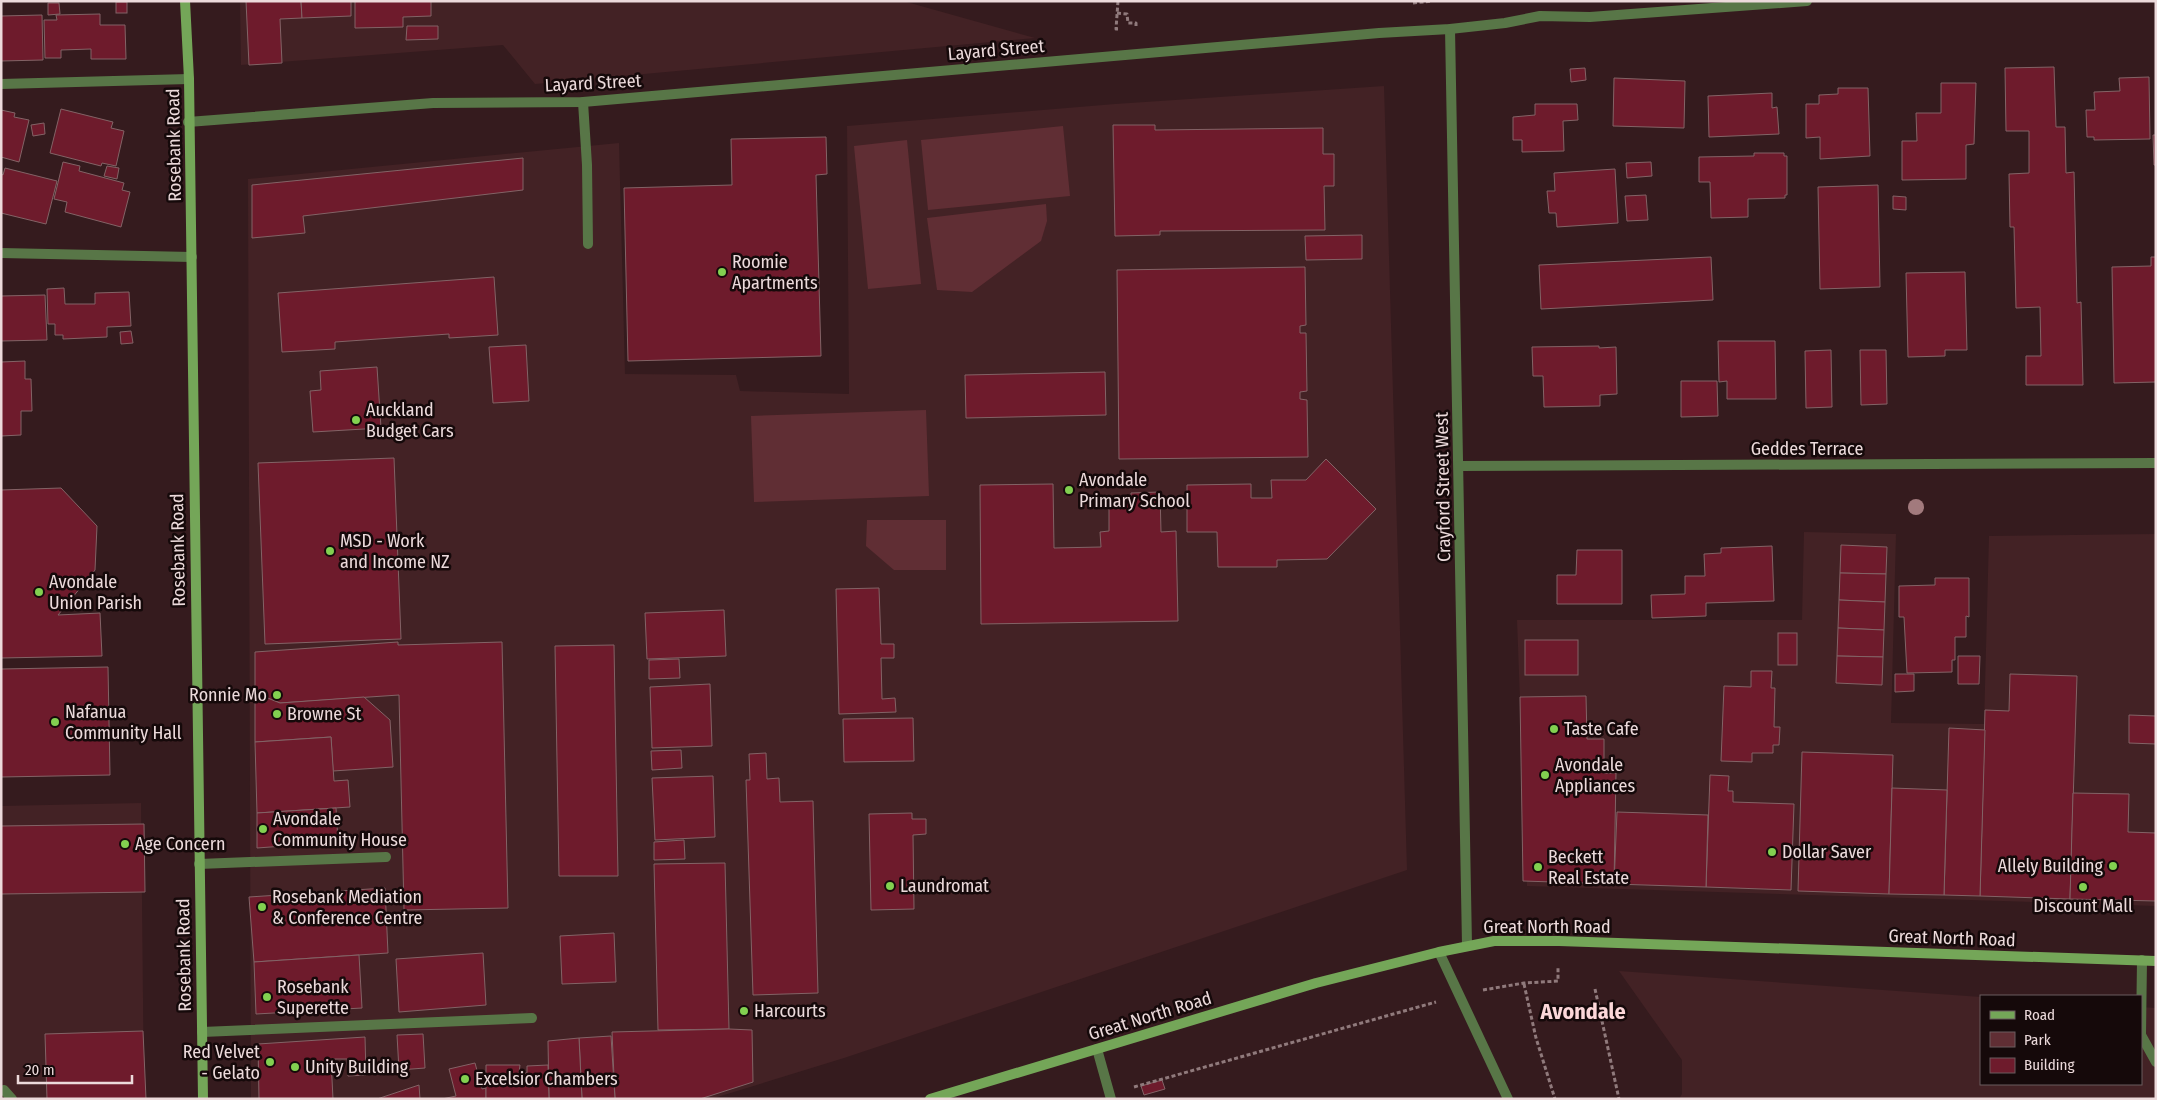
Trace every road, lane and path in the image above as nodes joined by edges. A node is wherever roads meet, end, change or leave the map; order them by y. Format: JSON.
{"nodes":[{"id":1,"x":185,"y":1,"type":"edge"},
{"id":2,"x":1118,"y":1,"type":"edge"},
{"id":3,"x":1807,"y":1,"type":"edge"},
{"id":4,"x":1117,"y":13,"type":"junction"},
{"id":5,"x":1136,"y":28,"type":"dead end"},
{"id":6,"x":1116,"y":29,"type":"dead end"},
{"id":7,"x":1450,"y":29,"type":"junction"},
{"id":8,"x":189,"y":79,"type":"junction"},
{"id":9,"x":1,"y":84,"type":"edge"},
{"id":10,"x":583,"y":102,"type":"junction"},
{"id":11,"x":188,"y":122,"type":"junction"},
{"id":12,"x":588,"y":244,"type":"dead end"},
{"id":13,"x":1,"y":254,"type":"edge"},
{"id":14,"x":192,"y":257,"type":"junction"},
{"id":15,"x":2156,"y":463,"type":"edge"},
{"id":16,"x":1459,"y":466,"type":"junction"},
{"id":17,"x":386,"y":857,"type":"dead end"},
{"id":18,"x":199,"y":864,"type":"junction"},
{"id":19,"x":1467,"y":945,"type":"junction"},
{"id":20,"x":1439,"y":952,"type":"junction"},
{"id":21,"x":2142,"y":960,"type":"junction"},
{"id":22,"x":2156,"y":961,"type":"edge"},
{"id":23,"x":1558,"y":968,"type":"dead end"},
{"id":24,"x":1524,"y":983,"type":"junction"},
{"id":25,"x":1595,"y":989,"type":"dead end"},
{"id":26,"x":1484,"y":990,"type":"dead end"},
{"id":27,"x":2142,"y":995,"type":"edge"},
{"id":28,"x":1437,"y":1001,"type":"dead end"},
{"id":29,"x":532,"y":1018,"type":"dead end"},
{"id":30,"x":202,"y":1032,"type":"junction"},
{"id":31,"x":2142,"y":1037,"type":"edge"},
{"id":32,"x":1097,"y":1049,"type":"junction"},
{"id":33,"x":2156,"y":1062,"type":"edge"},
{"id":34,"x":4,"y":1090,"type":"dead end"},
{"id":35,"x":1110,"y":1097,"type":"edge"},
{"id":36,"x":12,"y":1099,"type":"edge"},
{"id":37,"x":202,"y":1099,"type":"edge"},
{"id":38,"x":930,"y":1099,"type":"edge"},
{"id":39,"x":1508,"y":1099,"type":"edge"},
{"id":40,"x":1555,"y":1099,"type":"edge"},
{"id":41,"x":1619,"y":1099,"type":"edge"}],
"edges":[{"from":1,"to":8,"type":"main road","name":"Rosebank Road"},
{"from":2,"to":4,"type":"path"},
{"from":3,"to":7,"type":"street","name":"Layard Street"},
{"from":4,"to":5,"type":"path"},
{"from":4,"to":6,"type":"path"},
{"from":7,"to":10,"type":"street","name":"Layard Street"},
{"from":7,"to":16,"type":"street","name":"Crayford Street West"},
{"from":8,"to":9,"type":"street"},
{"from":8,"to":11,"type":"main road","name":"Rosebank Road"},
{"from":10,"to":11,"type":"street","name":"Layard Street"},
{"from":10,"to":12,"type":"street"},
{"from":11,"to":14,"type":"main road","name":"Rosebank Road"},
{"from":13,"to":14,"type":"street"},
{"from":14,"to":18,"type":"main road","name":"Rosebank Road"},
{"from":15,"to":16,"type":"street","name":"Geddes Terrace"},
{"from":16,"to":19,"type":"street","name":"Crayford Street West"},
{"from":17,"to":18,"type":"street"},
{"from":18,"to":30,"type":"main road","name":"Rosebank Road"},
{"from":19,"to":20,"type":"main road","name":"Great North Road"},
{"from":19,"to":21,"type":"main road","name":"Great North Road"},
{"from":20,"to":32,"type":"main road","name":"Great North Road"},
{"from":20,"to":39,"type":"street"},
{"from":21,"to":22,"type":"main road","name":"Great North Road"},
{"from":21,"to":27,"type":"street"},
{"from":23,"to":24,"type":"path"},
{"from":24,"to":26,"type":"path"},
{"from":24,"to":40,"type":"path"},
{"from":25,"to":41,"type":"path"},
{"from":28,"to":35,"type":"path"},
{"from":29,"to":30,"type":"street"},
{"from":30,"to":37,"type":"main road","name":"Rosebank Road"},
{"from":31,"to":33,"type":"street"},
{"from":32,"to":35,"type":"street"},
{"from":32,"to":38,"type":"main road","name":"Great North Road"},
{"from":34,"to":36,"type":"street"}]}
